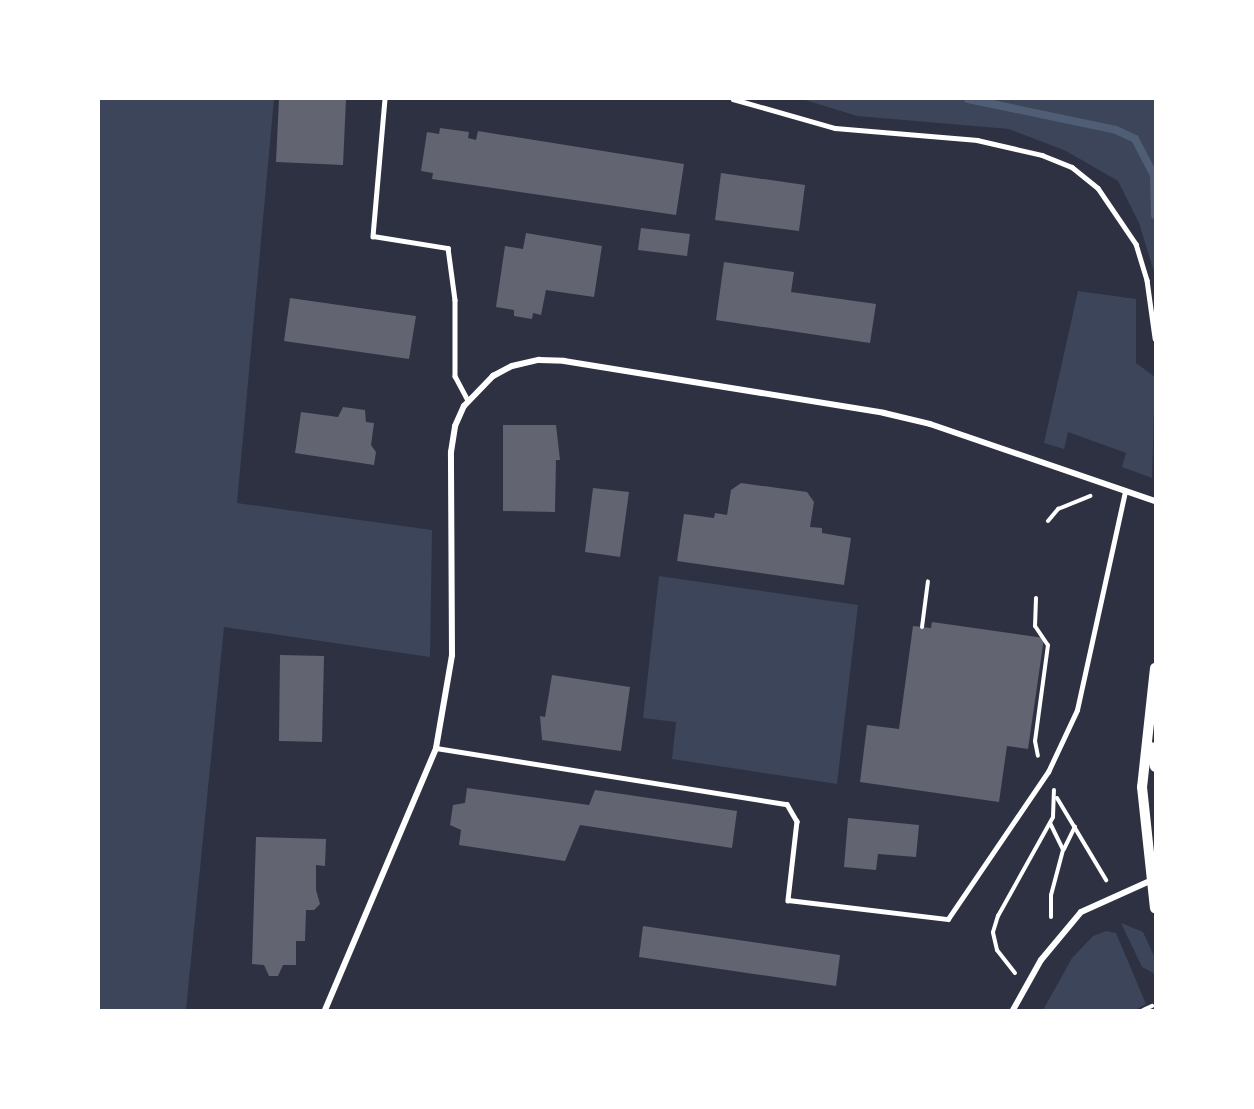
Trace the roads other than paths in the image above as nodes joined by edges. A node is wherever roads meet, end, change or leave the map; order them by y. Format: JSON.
{"nodes":[{"id":1,"x":384,"y":99,"type":"edge"},
{"id":2,"x":733,"y":99,"type":"edge"},
{"id":3,"x":1155,"y":338,"type":"edge"},
{"id":4,"x":468,"y":400,"type":"junction"},
{"id":5,"x":1125,"y":491,"type":"junction"},
{"id":6,"x":1155,"y":501,"type":"edge"},
{"id":7,"x":1155,"y":668,"type":"edge"},
{"id":8,"x":1149,"y":738,"type":"junction"},
{"id":9,"x":436,"y":748,"type":"junction"},
{"id":10,"x":1155,"y":767,"type":"edge"},
{"id":11,"x":1152,"y":880,"type":"edge"},
{"id":12,"x":1155,"y":908,"type":"edge"},
{"id":13,"x":325,"y":1010,"type":"edge"},
{"id":14,"x":1013,"y":1010,"type":"edge"}],
"edges":[{"from":1,"to":4,"type":"lane"},
{"from":2,"to":3,"type":"lane"},
{"from":4,"to":5,"type":"street"},
{"from":4,"to":9,"type":"street"},
{"from":5,"to":6,"type":"street"},
{"from":5,"to":9,"type":"lane"},
{"from":7,"to":8,"type":"street"},
{"from":8,"to":10,"type":"street"},
{"from":8,"to":11,"type":"street"},
{"from":9,"to":13,"type":"street"},
{"from":11,"to":12,"type":"street"},
{"from":11,"to":14,"type":"street"}]}
